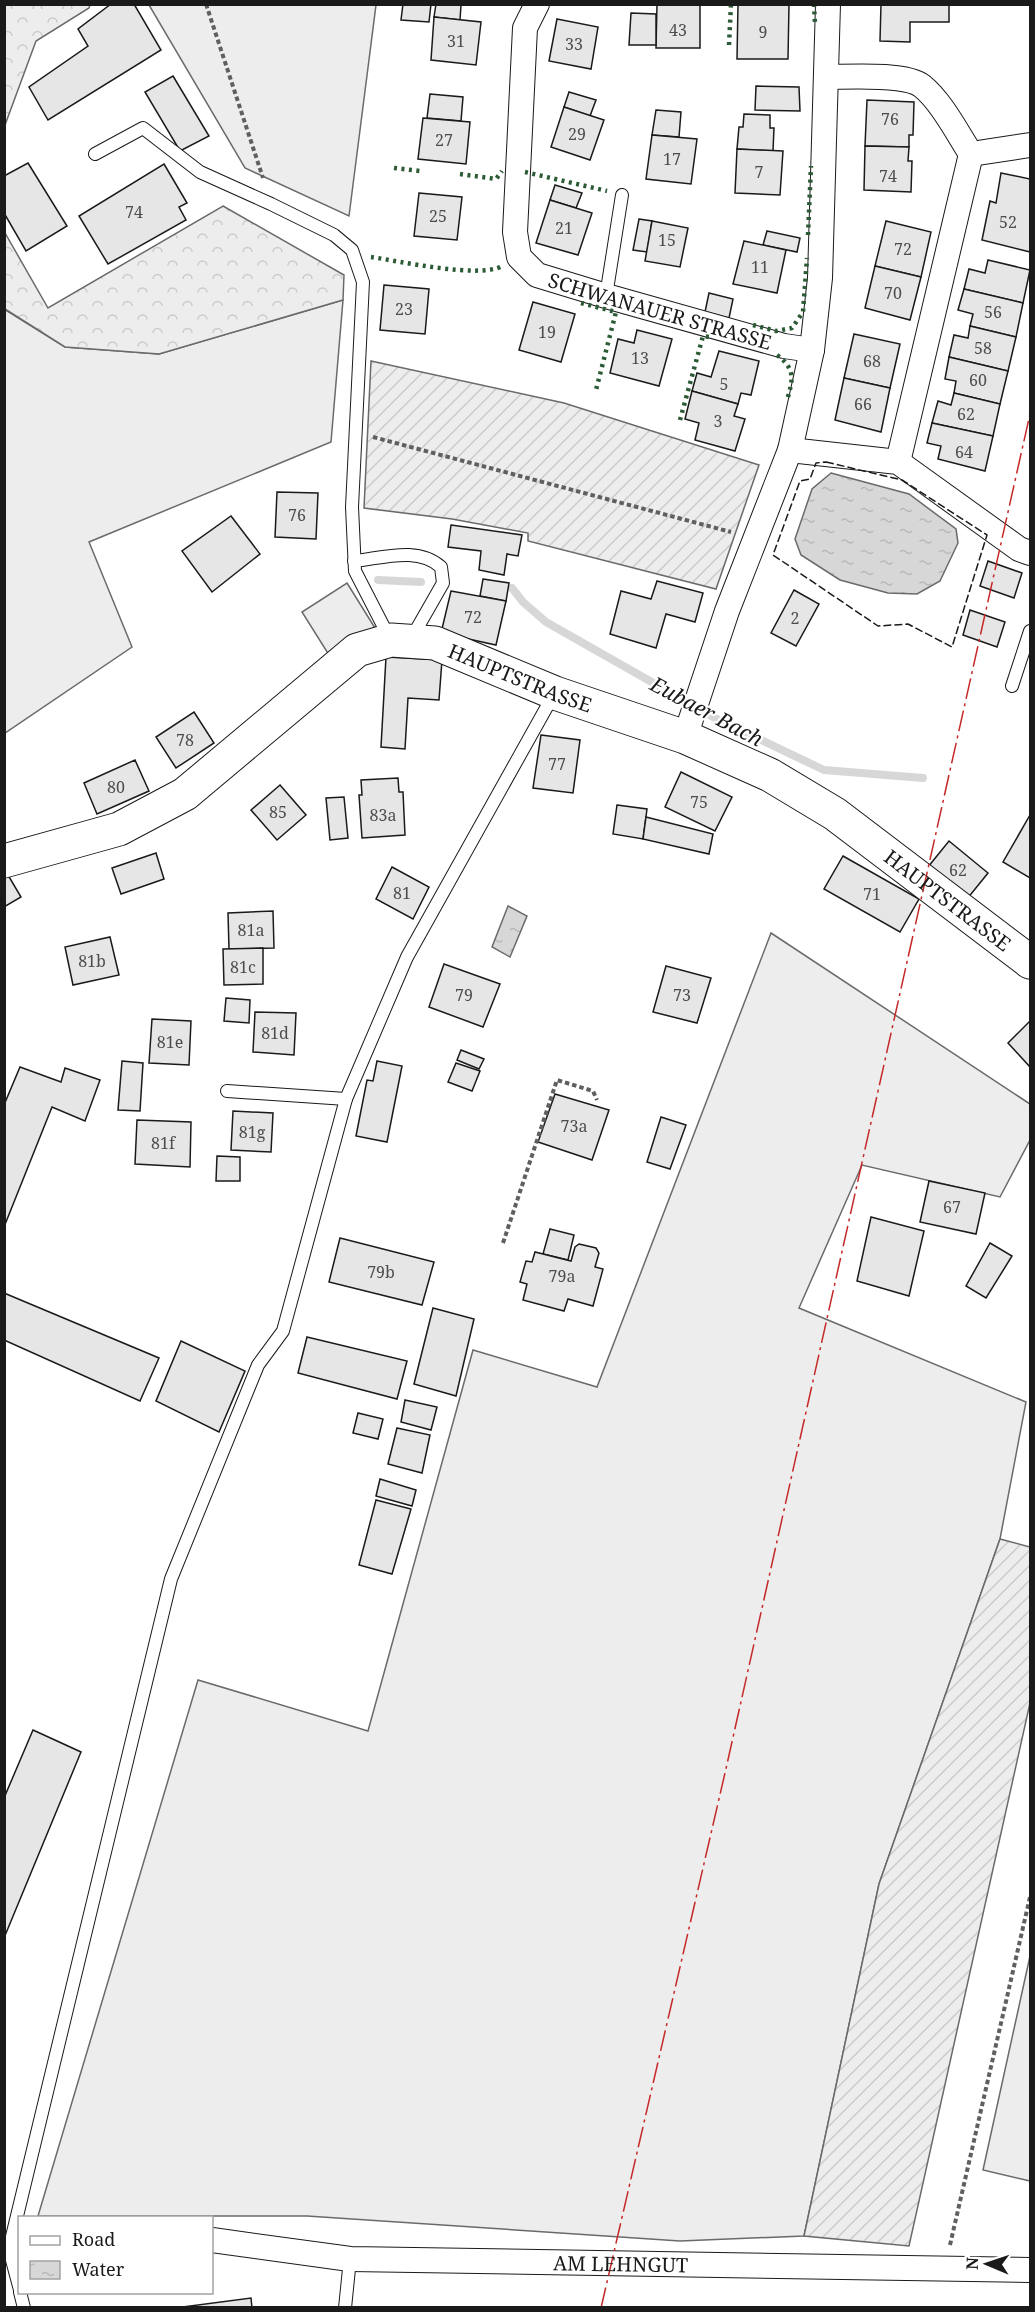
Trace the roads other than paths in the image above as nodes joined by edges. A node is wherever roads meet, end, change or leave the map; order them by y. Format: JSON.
{"nodes":[{"id":1,"x":537,"y":4,"type":"edge"},
{"id":2,"x":828,"y":4,"type":"edge"},
{"id":3,"x":826,"y":77,"type":"junction"},
{"id":4,"x":1030,"y":145,"type":"edge"},
{"id":5,"x":95,"y":154,"type":"dead end"},
{"id":6,"x":971,"y":154,"type":"junction"},
{"id":7,"x":622,"y":195,"type":"dead end"},
{"id":8,"x":606,"y":296,"type":"junction"},
{"id":9,"x":812,"y":350,"type":"junction"},
{"id":10,"x":790,"y":450,"type":"junction"},
{"id":11,"x":898,"y":462,"type":"junction"},
{"id":12,"x":1030,"y":553,"type":"edge"},
{"id":13,"x":354,"y":561,"type":"junction"},
{"id":14,"x":1030,"y":631,"type":"edge"},
{"id":15,"x":401,"y":640,"type":"junction"},
{"id":16,"x":1012,"y":686,"type":"dead end"},
{"id":17,"x":555,"y":693,"type":"junction"},
{"id":18,"x":687,"y":731,"type":"junction"},
{"id":19,"x":4,"y":861,"type":"edge"},
{"id":20,"x":1030,"y":962,"type":"edge"},
{"id":21,"x":227,"y":1091,"type":"dead end"},
{"id":22,"x":346,"y":1099,"type":"junction"},
{"id":23,"x":19,"y":2216,"type":"edge"},
{"id":24,"x":18,"y":2219,"type":"edge"},
{"id":25,"x":213,"y":2240,"type":"edge"},
{"id":26,"x":11,"y":2248,"type":"edge"},
{"id":27,"x":350,"y":2259,"type":"junction"},
{"id":28,"x":1030,"y":2270,"type":"edge"},
{"id":29,"x":18,"y":2281,"type":"edge"},
{"id":30,"x":345,"y":2307,"type":"edge"}],
"edges":[{"from":1,"to":8,"type":"street","name":"SCHWANAUER STRASSE"},
{"from":2,"to":3,"type":"street"},
{"from":3,"to":6,"type":"street"},
{"from":3,"to":9,"type":"street"},
{"from":4,"to":6,"type":"street"},
{"from":5,"to":13,"type":"lane"},
{"from":6,"to":11,"type":"street"},
{"from":7,"to":8,"type":"lane"},
{"from":8,"to":9,"type":"street","name":"SCHWANAUER STRASSE"},
{"from":9,"to":10,"type":"street"},
{"from":10,"to":11,"type":"street"},
{"from":10,"to":18,"type":"street"},
{"from":11,"to":12,"type":"street"},
{"from":13,"to":15,"type":"lane"},
{"from":13,"to":15,"type":"lane"},
{"from":14,"to":16,"type":"lane"},
{"from":15,"to":17,"type":"street","name":"HAUPTSTRASSE"},
{"from":15,"to":19,"type":"street","name":"HAUPTSTRASSE"},
{"from":17,"to":18,"type":"street","name":"HAUPTSTRASSE"},
{"from":17,"to":22,"type":"lane"},
{"from":18,"to":20,"type":"street","name":"HAUPTSTRASSE"},
{"from":21,"to":22,"type":"lane"},
{"from":22,"to":23,"type":"lane"},
{"from":24,"to":26,"type":"lane"},
{"from":25,"to":27,"type":"street","name":"AM LEHNGUT"},
{"from":26,"to":29,"type":"lane"},
{"from":27,"to":28,"type":"street","name":"AM LEHNGUT"},
{"from":27,"to":30,"type":"lane"}]}
